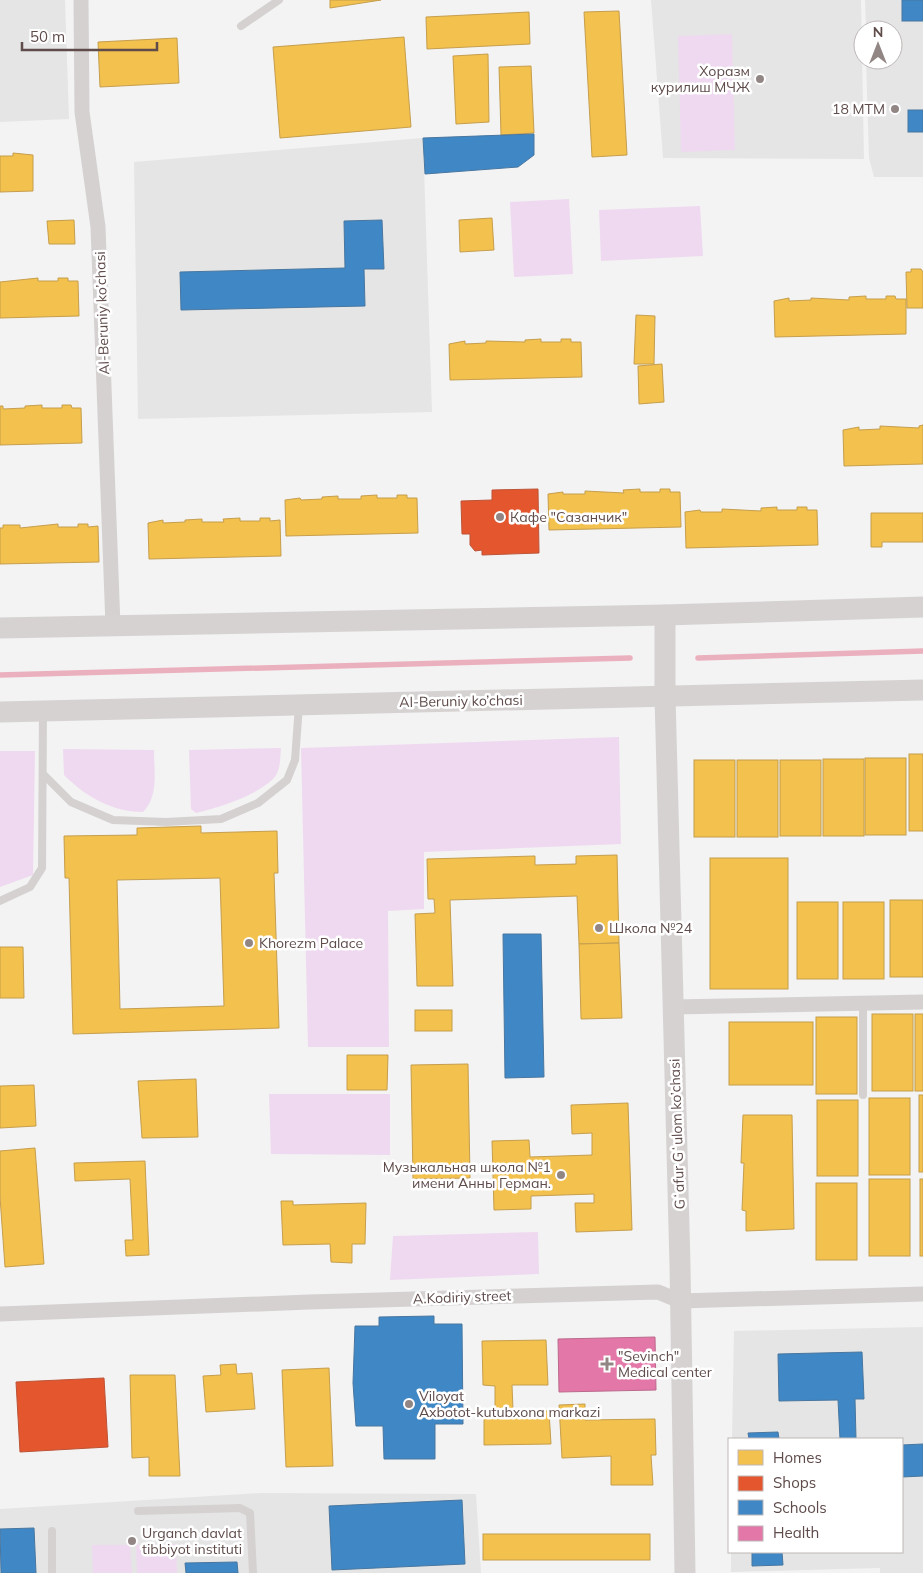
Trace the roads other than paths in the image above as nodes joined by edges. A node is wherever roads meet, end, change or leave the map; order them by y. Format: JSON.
{"nodes":[{"id":1,"x":81,"y":0,"type":"edge"},
{"id":2,"x":279,"y":0,"type":"edge"},
{"id":3,"x":241,"y":26,"type":"dead end"},
{"id":4,"x":923,"y":607,"type":"edge"},
{"id":5,"x":665,"y":615,"type":"junction"},
{"id":6,"x":114,"y":626,"type":"junction"},
{"id":7,"x":0,"y":628,"type":"edge"},
{"id":8,"x":923,"y":690,"type":"edge"},
{"id":9,"x":665,"y":696,"type":"junction"},
{"id":10,"x":299,"y":705,"type":"junction"},
{"id":11,"x":43,"y":711,"type":"junction"},
{"id":12,"x":0,"y":712,"type":"edge"},
{"id":13,"x":44,"y":776,"type":"junction"},
{"id":14,"x":0,"y":901,"type":"edge"},
{"id":15,"x":923,"y":1002,"type":"edge"},
{"id":16,"x":863,"y":1004,"type":"junction"},
{"id":17,"x":673,"y":1007,"type":"junction"},
{"id":18,"x":863,"y":1095,"type":"dead end"},
{"id":19,"x":923,"y":1294,"type":"edge"},
{"id":20,"x":680,"y":1301,"type":"junction"},
{"id":21,"x":0,"y":1314,"type":"edge"},
{"id":22,"x":138,"y":1511,"type":"dead end"},
{"id":23,"x":52,"y":1531,"type":"dead end"},
{"id":24,"x":52,"y":1573,"type":"edge"},
{"id":25,"x":253,"y":1573,"type":"edge"},
{"id":26,"x":684,"y":1573,"type":"edge"}],
"edges":[{"from":1,"to":6,"type":"street","name":"Al-Beruniy ko’chasi"},
{"from":2,"to":3,"type":"lane"},
{"from":4,"to":5,"type":"main road"},
{"from":5,"to":6,"type":"main road"},
{"from":5,"to":9,"type":"main road","name":"Gʻafur Gʻulom ko’chasi"},
{"from":6,"to":7,"type":"main road"},
{"from":8,"to":9,"type":"main road","name":"Al-Beruniy ko’chasi"},
{"from":9,"to":10,"type":"main road","name":"Al-Beruniy ko’chasi"},
{"from":9,"to":17,"type":"main road","name":"Gʻafur Gʻulom ko’chasi"},
{"from":10,"to":11,"type":"main road","name":"Al-Beruniy ko’chasi"},
{"from":10,"to":13,"type":"lane"},
{"from":11,"to":12,"type":"main road","name":"Al-Beruniy ko’chasi"},
{"from":11,"to":13,"type":"lane"},
{"from":13,"to":14,"type":"lane"},
{"from":15,"to":16,"type":"street"},
{"from":16,"to":17,"type":"street"},
{"from":16,"to":18,"type":"lane"},
{"from":17,"to":20,"type":"main road","name":"Gʻafur Gʻulom ko’chasi"},
{"from":19,"to":20,"type":"street","name":"A.Kodiriy street"},
{"from":20,"to":21,"type":"street","name":"A.Kodiriy street"},
{"from":20,"to":26,"type":"main road","name":"Gʻafur Gʻulom ko’chasi"},
{"from":22,"to":25,"type":"lane"},
{"from":23,"to":24,"type":"lane"}]}
